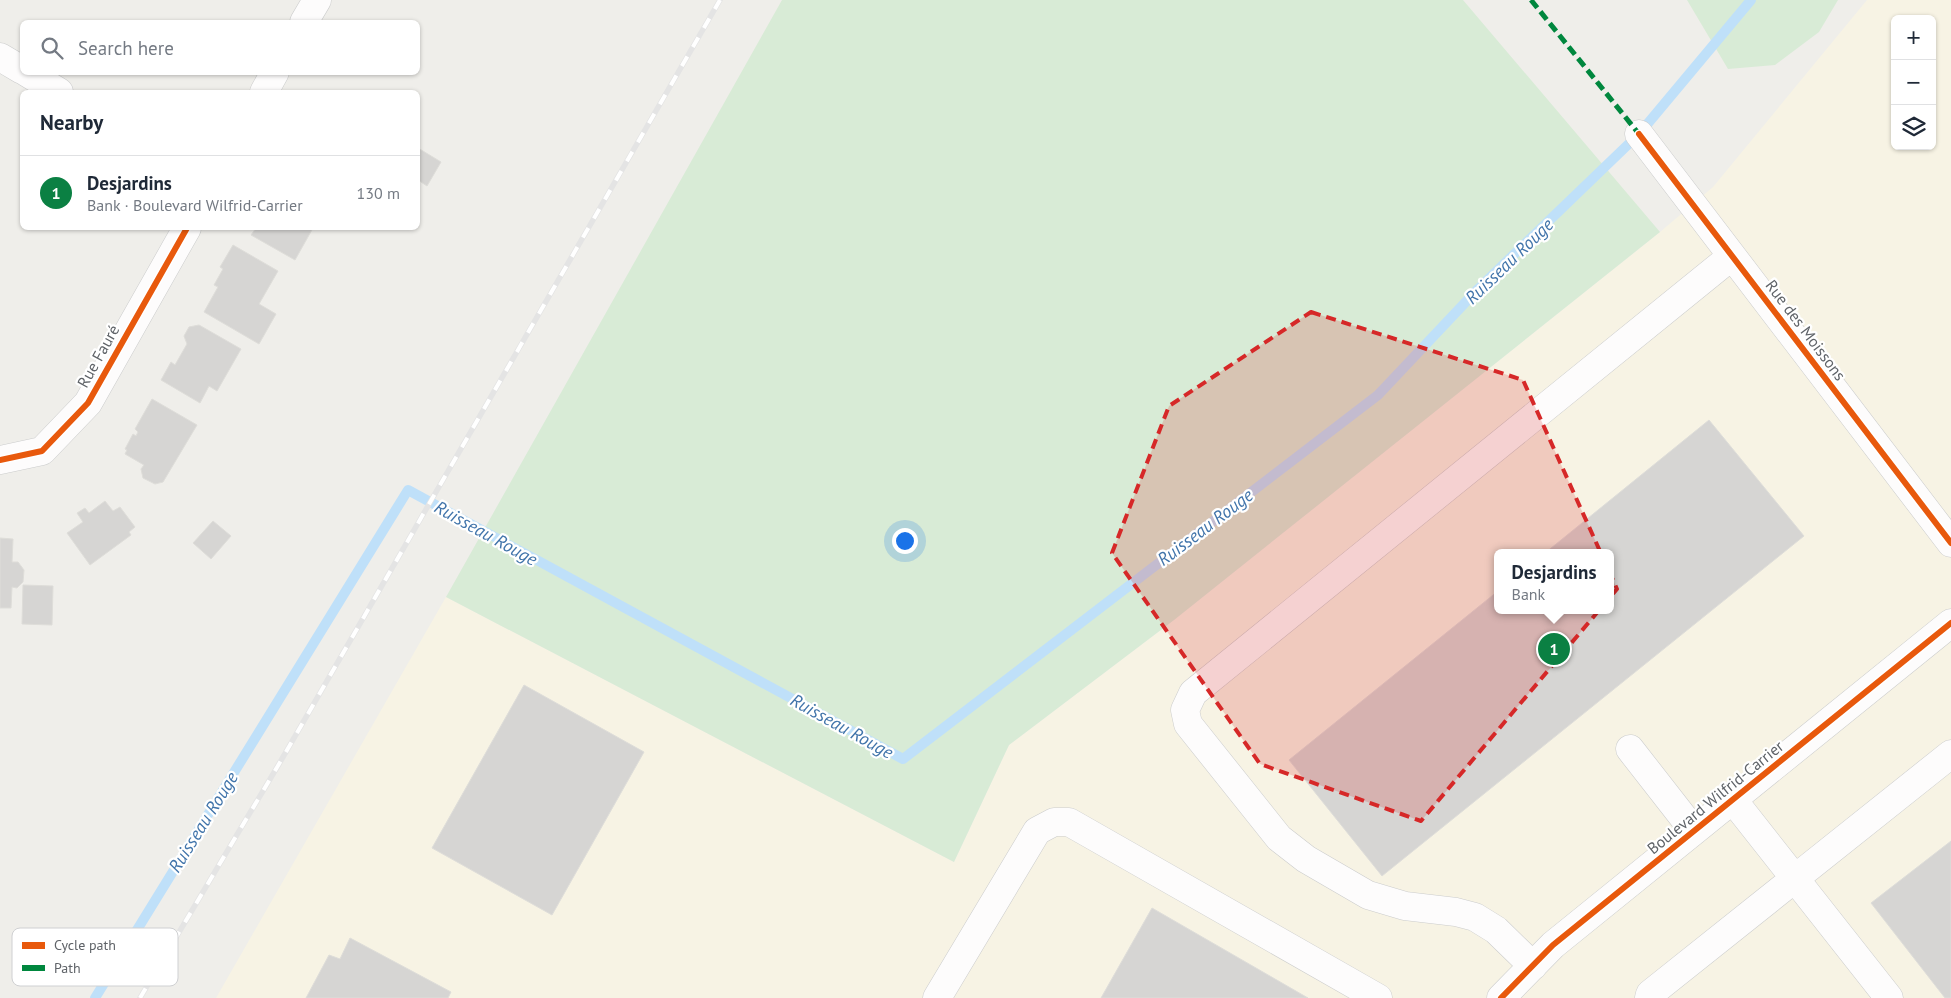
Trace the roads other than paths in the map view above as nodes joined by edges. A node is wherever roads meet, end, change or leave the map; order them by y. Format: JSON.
{"nodes":[{"id":1,"x":317,"y":0,"type":"edge"},
{"id":2,"x":305,"y":20,"type":"edge"},
{"id":3,"x":0,"y":57,"type":"edge"},
{"id":4,"x":20,"y":69,"type":"edge"},
{"id":5,"x":31,"y":75,"type":"edge"},
{"id":6,"x":273,"y":75,"type":"edge"},
{"id":7,"x":56,"y":90,"type":"edge"},
{"id":8,"x":265,"y":90,"type":"edge"},
{"id":9,"x":1639,"y":134,"type":"dead end"},
{"id":10,"x":185,"y":230,"type":"edge"},
{"id":11,"x":1732,"y":256,"type":"junction"},
{"id":12,"x":0,"y":460,"type":"edge"},
{"id":13,"x":1951,"y":543,"type":"edge"},
{"id":14,"x":1951,"y":623,"type":"edge"},
{"id":15,"x":1630,"y":749,"type":"dead end"},
{"id":16,"x":1951,"y":754,"type":"edge"},
{"id":17,"x":1733,"y":800,"type":"junction"},
{"id":18,"x":1694,"y":831,"type":"junction"},
{"id":19,"x":1795,"y":878,"type":"junction"},
{"id":20,"x":1533,"y":966,"type":"junction"},
{"id":21,"x":937,"y":998,"type":"edge"},
{"id":22,"x":1378,"y":998,"type":"edge"},
{"id":23,"x":1501,"y":998,"type":"edge"},
{"id":24,"x":1649,"y":998,"type":"edge"},
{"id":25,"x":1889,"y":998,"type":"edge"}],
"edges":[{"from":1,"to":2,"type":"street"},
{"from":3,"to":4,"type":"street"},
{"from":5,"to":7,"type":"street"},
{"from":6,"to":8,"type":"street"},
{"from":9,"to":11,"type":"street","name":"Rue des Moissons"},
{"from":10,"to":12,"type":"street","name":"Rue Fauré"},
{"from":11,"to":13,"type":"street","name":"Rue des Moissons"},
{"from":11,"to":20,"type":"street"},
{"from":14,"to":17,"type":"street","name":"Boulevard Wilfrid-Carrier"},
{"from":15,"to":18,"type":"street"},
{"from":16,"to":19,"type":"street"},
{"from":17,"to":18,"type":"street","name":"Boulevard Wilfrid-Carrier"},
{"from":17,"to":19,"type":"street"},
{"from":18,"to":20,"type":"street","name":"Boulevard Wilfrid-Carrier"},
{"from":19,"to":24,"type":"street"},
{"from":19,"to":25,"type":"street"},
{"from":20,"to":23,"type":"street","name":"Boulevard Wilfrid-Carrier"},
{"from":21,"to":22,"type":"street"}]}
